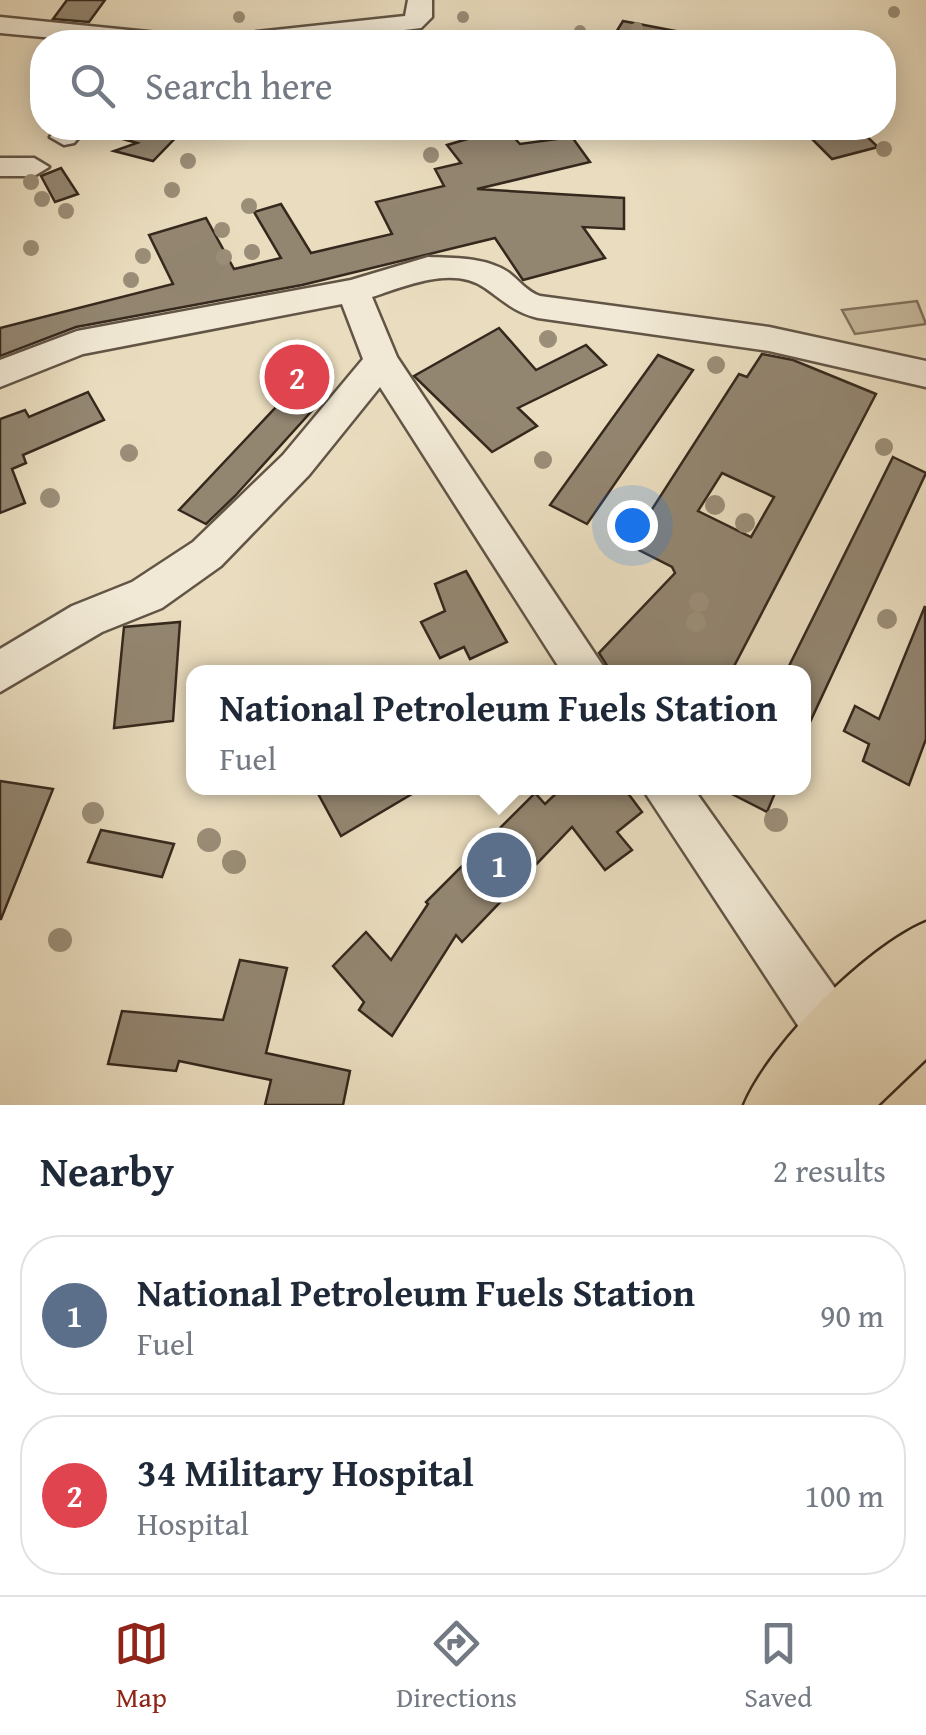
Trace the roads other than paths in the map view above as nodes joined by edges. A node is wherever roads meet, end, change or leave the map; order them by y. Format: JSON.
{"nodes":[{"id":1,"x":420,"y":0,"type":"edge"},
{"id":2,"x":0,"y":25,"type":"edge"},
{"id":3,"x":39,"y":30,"type":"edge"},
{"id":4,"x":348,"y":30,"type":"edge"},
{"id":5,"x":0,"y":166,"type":"edge"},
{"id":6,"x":34,"y":167,"type":"dead end"},
{"id":7,"x":353,"y":291,"type":"junction"},
{"id":8,"x":381,"y":360,"type":"junction"},
{"id":9,"x":2,"y":373,"type":"edge"},
{"id":10,"x":926,"y":374,"type":"edge"},
{"id":11,"x":581,"y":665,"type":"edge"},
{"id":12,"x":0,"y":672,"type":"edge"},
{"id":13,"x":670,"y":795,"type":"edge"},
{"id":14,"x":926,"y":954,"type":"edge"},
{"id":15,"x":926,"y":1015,"type":"edge"},
{"id":16,"x":855,"y":1078,"type":"edge"},
{"id":17,"x":779,"y":1105,"type":"edge"}],
"edges":[{"from":1,"to":4,"type":"street"},
{"from":2,"to":3,"type":"street"},
{"from":5,"to":6,"type":"street"},
{"from":7,"to":8,"type":"street"},
{"from":7,"to":9,"type":"street"},
{"from":7,"to":10,"type":"street"},
{"from":8,"to":11,"type":"street"},
{"from":8,"to":12,"type":"street"},
{"from":13,"to":16,"type":"street"},
{"from":14,"to":16,"type":"main road"},
{"from":15,"to":16,"type":"main road"},
{"from":16,"to":17,"type":"main road"}]}
